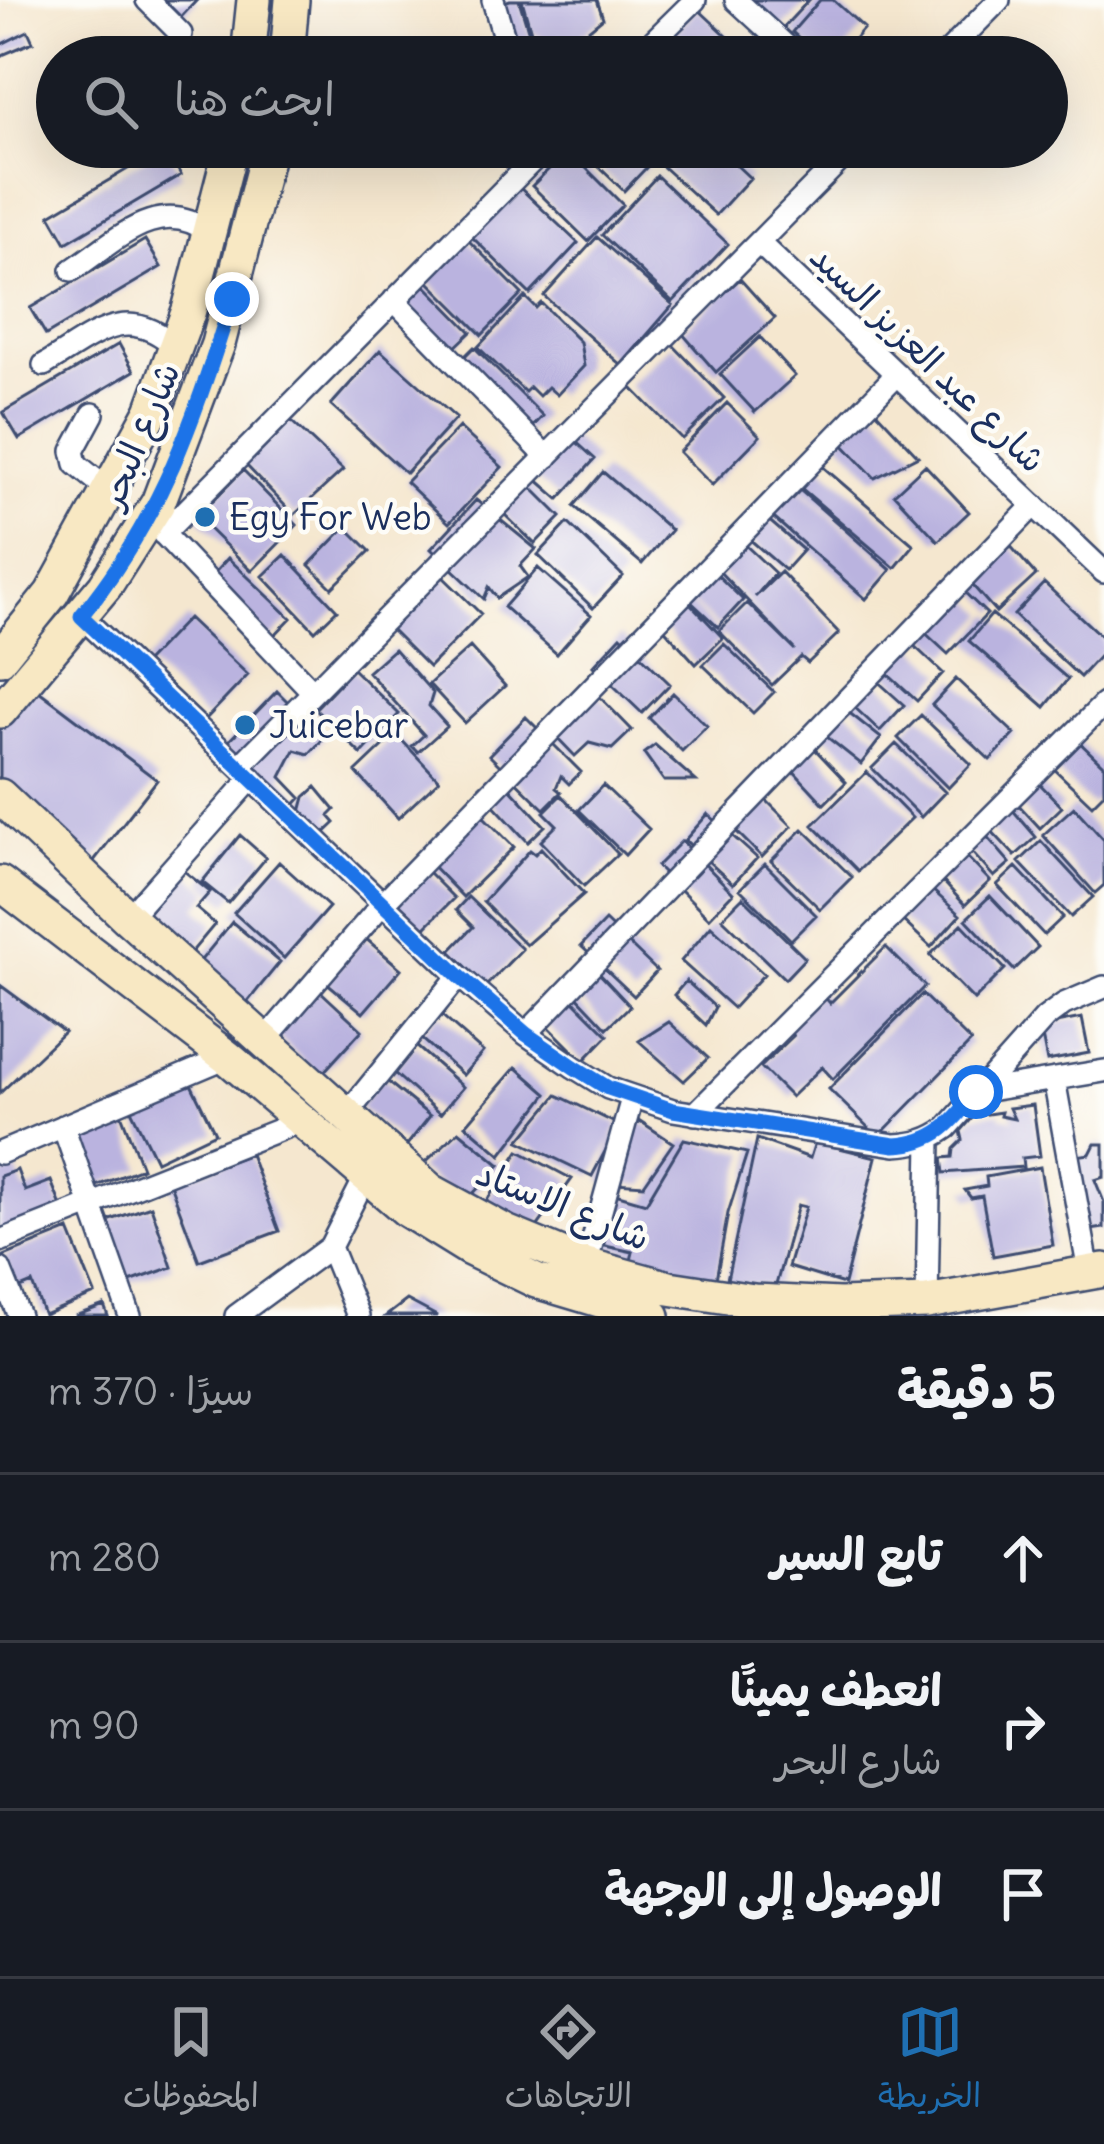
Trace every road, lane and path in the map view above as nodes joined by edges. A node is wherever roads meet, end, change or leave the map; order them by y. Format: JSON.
{"nodes":[{"id":1,"x":148,"y":0,"type":"edge"},
{"id":2,"x":254,"y":0,"type":"edge"},
{"id":3,"x":292,"y":0,"type":"edge"},
{"id":4,"x":493,"y":0,"type":"edge"},
{"id":5,"x":695,"y":0,"type":"edge"},
{"id":6,"x":736,"y":0,"type":"edge"},
{"id":7,"x":1000,"y":0,"type":"edge"},
{"id":8,"x":181,"y":34,"type":"dead end"},
{"id":9,"x":250,"y":36,"type":"edge"},
{"id":10,"x":289,"y":36,"type":"edge"},
{"id":11,"x":504,"y":36,"type":"edge"},
{"id":12,"x":658,"y":36,"type":"edge"},
{"id":13,"x":775,"y":36,"type":"edge"},
{"id":14,"x":964,"y":36,"type":"edge"},
{"id":15,"x":225,"y":168,"type":"edge"},
{"id":16,"x":264,"y":168,"type":"edge"},
{"id":17,"x":522,"y":168,"type":"edge"},
{"id":18,"x":832,"y":168,"type":"edge"},
{"id":19,"x":210,"y":233,"type":"junction"},
{"id":20,"x":759,"y":242,"type":"junction"},
{"id":21,"x":72,"y":270,"type":"dead end"},
{"id":22,"x":394,"y":300,"type":"junction"},
{"id":23,"x":177,"y":348,"type":"junction"},
{"id":24,"x":44,"y":365,"type":"dead end"},
{"id":25,"x":897,"y":374,"type":"junction"},
{"id":26,"x":93,"y":414,"type":"dead end"},
{"id":27,"x":547,"y":457,"type":"junction"},
{"id":28,"x":114,"y":478,"type":"junction"},
{"id":29,"x":164,"y":486,"type":"junction"},
{"id":30,"x":1034,"y":506,"type":"junction"},
{"id":31,"x":156,"y":526,"type":"junction"},
{"id":32,"x":81,"y":540,"type":"junction"},
{"id":33,"x":123,"y":561,"type":"junction"},
{"id":34,"x":1104,"y":572,"type":"edge"},
{"id":35,"x":81,"y":616,"type":"junction"},
{"id":36,"x":0,"y":658,"type":"edge"},
{"id":37,"x":313,"y":692,"type":"junction"},
{"id":38,"x":1104,"y":704,"type":"edge"},
{"id":39,"x":0,"y":712,"type":"edge"},
{"id":40,"x":246,"y":772,"type":"junction"},
{"id":41,"x":0,"y":796,"type":"edge"},
{"id":42,"x":89,"y":881,"type":"junction"},
{"id":43,"x":0,"y":883,"type":"edge"},
{"id":44,"x":383,"y":903,"type":"junction"},
{"id":45,"x":128,"y":918,"type":"junction"},
{"id":46,"x":50,"y":922,"type":"junction"},
{"id":47,"x":459,"y":976,"type":"junction"},
{"id":48,"x":1104,"y":987,"type":"edge"},
{"id":49,"x":526,"y":1034,"type":"junction"},
{"id":50,"x":264,"y":1041,"type":"junction"},
{"id":51,"x":227,"y":1057,"type":"junction"},
{"id":52,"x":1104,"y":1071,"type":"edge"},
{"id":53,"x":1054,"y":1078,"type":"junction"},
{"id":54,"x":976,"y":1092,"type":"junction"},
{"id":55,"x":632,"y":1099,"type":"junction"},
{"id":56,"x":695,"y":1114,"type":"junction"},
{"id":57,"x":346,"y":1115,"type":"junction"},
{"id":58,"x":301,"y":1121,"type":"junction"},
{"id":59,"x":63,"y":1126,"type":"junction"},
{"id":60,"x":930,"y":1140,"type":"junction"},
{"id":61,"x":0,"y":1153,"type":"edge"},
{"id":62,"x":366,"y":1177,"type":"junction"},
{"id":63,"x":93,"y":1207,"type":"junction"},
{"id":64,"x":0,"y":1241,"type":"edge"},
{"id":65,"x":330,"y":1247,"type":"junction"},
{"id":66,"x":586,"y":1265,"type":"junction"},
{"id":67,"x":0,"y":1269,"type":"edge"},
{"id":68,"x":1096,"y":1271,"type":"edge"},
{"id":69,"x":927,"y":1302,"type":"junction"},
{"id":70,"x":19,"y":1316,"type":"edge"},
{"id":71,"x":130,"y":1316,"type":"edge"},
{"id":72,"x":236,"y":1316,"type":"edge"},
{"id":73,"x":358,"y":1316,"type":"edge"},
{"id":74,"x":653,"y":1316,"type":"edge"}],
"edges":[{"from":1,"to":8,"type":"street"},
{"from":2,"to":9,"type":"main road"},
{"from":3,"to":10,"type":"main road"},
{"from":4,"to":11,"type":"street"},
{"from":5,"to":12,"type":"street"},
{"from":6,"to":13,"type":"street"},
{"from":7,"to":14,"type":"street"},
{"from":15,"to":19,"type":"main road","name":"شارع البحر"},
{"from":16,"to":29,"type":"main road","name":"شارع البحر"},
{"from":17,"to":22,"type":"street"},
{"from":18,"to":20,"type":"street"},
{"from":19,"to":21,"type":"street"},
{"from":19,"to":23,"type":"main road","name":"شارع البحر"},
{"from":20,"to":25,"type":"street","name":"شارع عبد العزيز السيد"},
{"from":20,"to":27,"type":"street"},
{"from":22,"to":27,"type":"street"},
{"from":22,"to":31,"type":"street"},
{"from":23,"to":24,"type":"street"},
{"from":23,"to":28,"type":"main road","name":"شارع البحر"},
{"from":25,"to":30,"type":"street","name":"شارع عبد العزيز السيد"},
{"from":25,"to":44,"type":"street"},
{"from":26,"to":28,"type":"street"},
{"from":27,"to":37,"type":"street"},
{"from":28,"to":29,"type":"main road"},
{"from":28,"to":32,"type":"main road","name":"شارع البحر"},
{"from":29,"to":31,"type":"main road","name":"شارع البحر"},
{"from":30,"to":34,"type":"street","name":"شارع عبد العزيز السيد"},
{"from":30,"to":49,"type":"street"},
{"from":31,"to":33,"type":"main road","name":"شارع البحر"},
{"from":31,"to":37,"type":"street"},
{"from":32,"to":33,"type":"main road"},
{"from":32,"to":36,"type":"main road","name":"شارع البحر"},
{"from":33,"to":35,"type":"main road","name":"شارع البحر"},
{"from":35,"to":39,"type":"main road","name":"شارع البحر"},
{"from":35,"to":40,"type":"street"},
{"from":37,"to":40,"type":"street"},
{"from":38,"to":56,"type":"street"},
{"from":40,"to":44,"type":"street"},
{"from":40,"to":45,"type":"street"},
{"from":41,"to":42,"type":"main road","name":"شارع الاستاد"},
{"from":42,"to":45,"type":"main road","name":"شارع الاستاد"},
{"from":42,"to":46,"type":"main road"},
{"from":43,"to":46,"type":"main road","name":"شارع الاستاد"},
{"from":44,"to":47,"type":"street"},
{"from":44,"to":50,"type":"street"},
{"from":45,"to":50,"type":"main road","name":"شارع الاستاد"},
{"from":46,"to":51,"type":"main road","name":"شارع الاستاد"},
{"from":47,"to":49,"type":"street"},
{"from":47,"to":57,"type":"street"},
{"from":48,"to":54,"type":"street"},
{"from":49,"to":55,"type":"street"},
{"from":50,"to":57,"type":"main road","name":"شارع الاستاد"},
{"from":51,"to":58,"type":"main road","name":"شارع الاستاد"},
{"from":51,"to":59,"type":"street"},
{"from":52,"to":53,"type":"street"},
{"from":53,"to":54,"type":"street"},
{"from":53,"to":68,"type":"street"},
{"from":54,"to":60,"type":"street"},
{"from":55,"to":56,"type":"street"},
{"from":55,"to":66,"type":"street"},
{"from":56,"to":60,"type":"street"},
{"from":57,"to":66,"type":"main road","name":"شارع الاستاد"},
{"from":58,"to":62,"type":"main road","name":"شارع الاستاد"},
{"from":58,"to":63,"type":"street"},
{"from":59,"to":61,"type":"street"},
{"from":59,"to":63,"type":"street"},
{"from":60,"to":69,"type":"street"},
{"from":62,"to":65,"type":"street"},
{"from":62,"to":74,"type":"main road","name":"شارع الاستاد"},
{"from":63,"to":64,"type":"street"},
{"from":63,"to":71,"type":"street"},
{"from":65,"to":72,"type":"street"},
{"from":65,"to":73,"type":"street"},
{"from":66,"to":69,"type":"main road","name":"شارع الاستاد"},
{"from":67,"to":70,"type":"street"},
{"from":68,"to":69,"type":"main road","name":"شارع الاستاد"}]}
